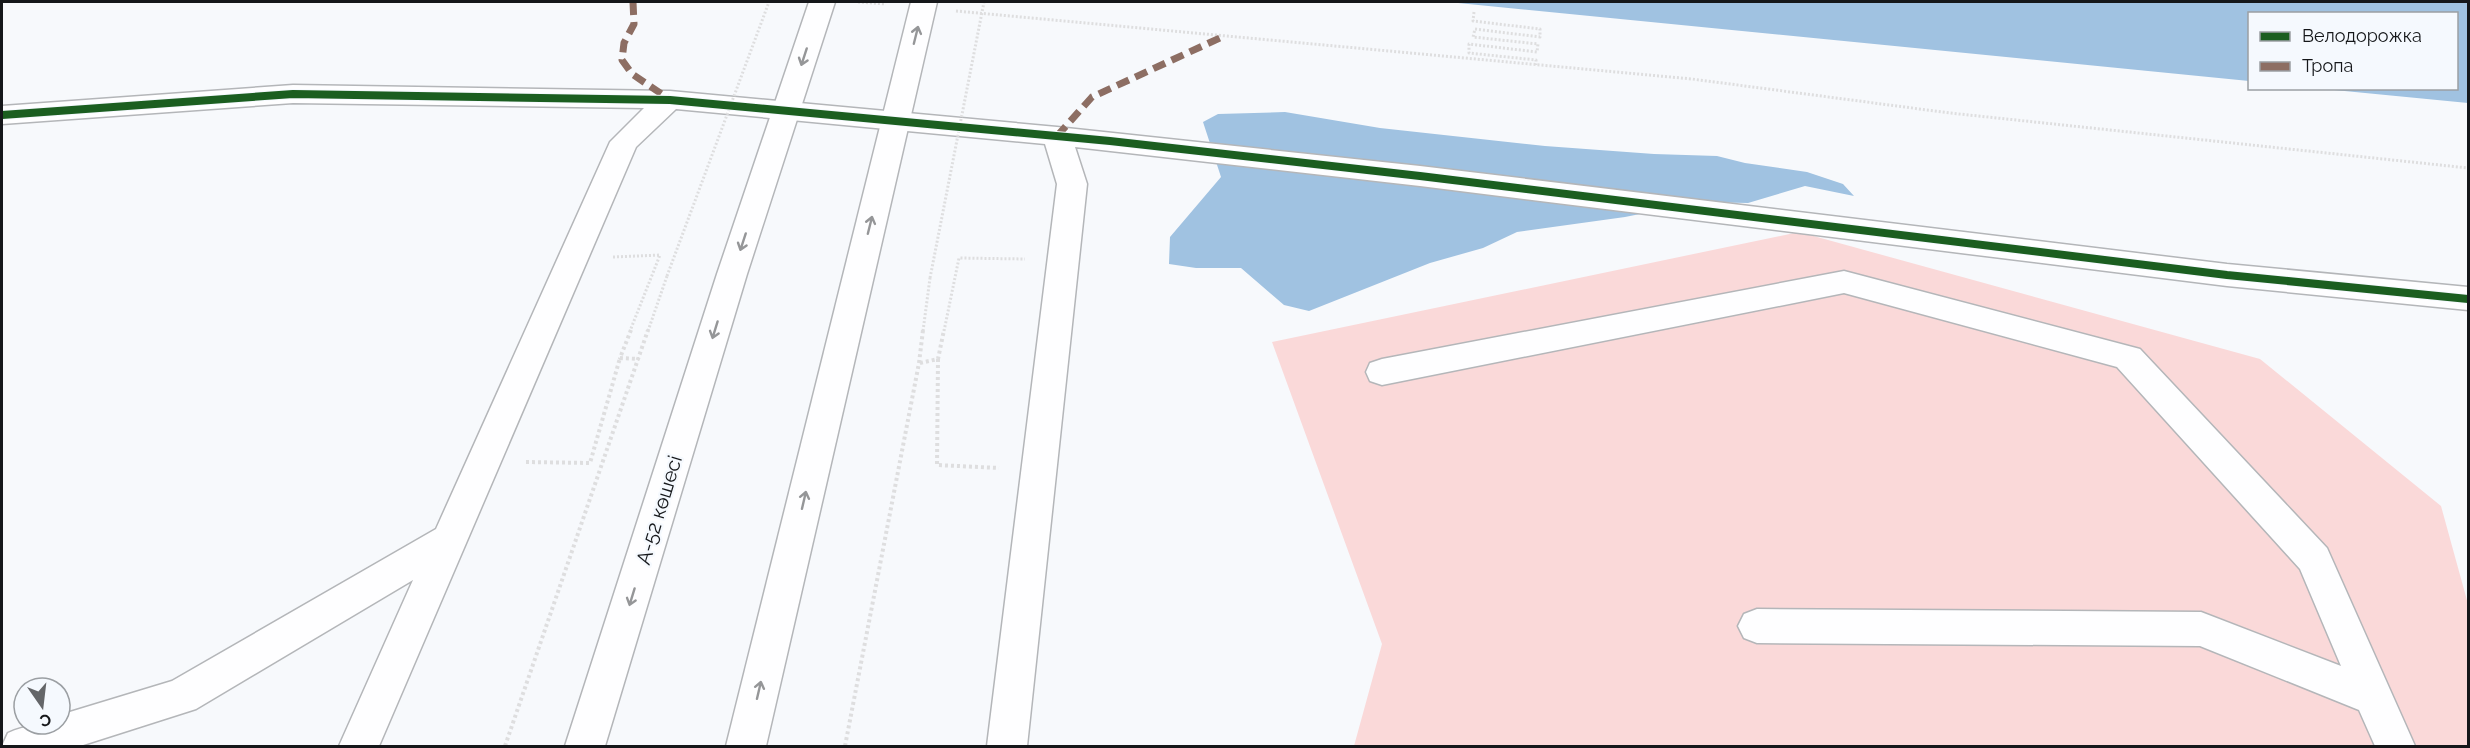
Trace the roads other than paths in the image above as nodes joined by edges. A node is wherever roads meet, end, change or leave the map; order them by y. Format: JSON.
{"nodes":[{"id":1,"x":822,"y":2,"type":"edge"},
{"id":2,"x":924,"y":2,"type":"edge"},
{"id":3,"x":670,"y":100,"type":"junction"},
{"id":4,"x":2,"y":115,"type":"edge"},
{"id":5,"x":1057,"y":136,"type":"junction"},
{"id":6,"x":2469,"y":299,"type":"edge"},
{"id":7,"x":1382,"y":372,"type":"dead end"},
{"id":8,"x":451,"y":539,"type":"junction"},
{"id":9,"x":1756,"y":626,"type":"dead end"},
{"id":10,"x":2374,"y":697,"type":"junction"},
{"id":11,"x":22,"y":747,"type":"edge"},
{"id":12,"x":359,"y":747,"type":"edge"},
{"id":13,"x":585,"y":747,"type":"edge"},
{"id":14,"x":746,"y":747,"type":"edge"},
{"id":15,"x":1007,"y":747,"type":"edge"},
{"id":16,"x":2395,"y":747,"type":"edge"}],
"edges":[{"from":1,"to":13,"type":"street","name":"А-52 көшесі","one_way":true},
{"from":14,"to":2,"type":"street","one_way":true},
{"from":3,"to":4,"type":"street"},
{"from":3,"to":5,"type":"street"},
{"from":3,"to":8,"type":"street"},
{"from":5,"to":6,"type":"street"},
{"from":5,"to":15,"type":"street"},
{"from":7,"to":10,"type":"street"},
{"from":8,"to":11,"type":"street"},
{"from":8,"to":12,"type":"street"},
{"from":9,"to":10,"type":"street"},
{"from":10,"to":16,"type":"street"}]}
